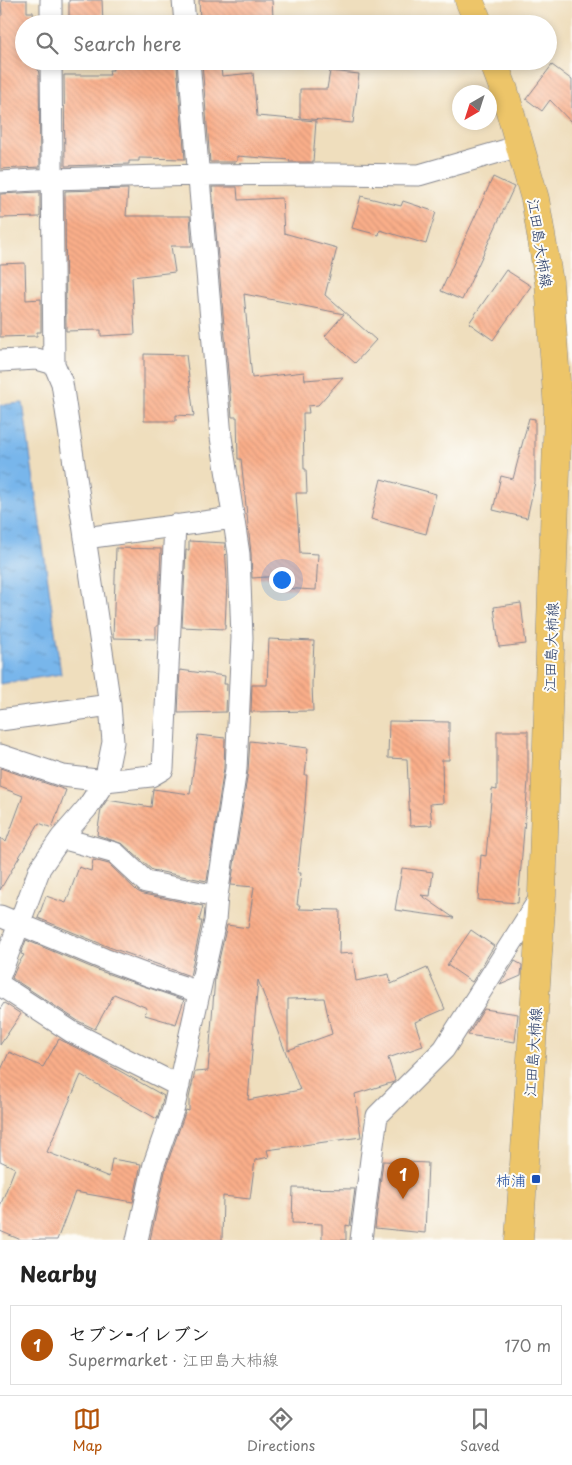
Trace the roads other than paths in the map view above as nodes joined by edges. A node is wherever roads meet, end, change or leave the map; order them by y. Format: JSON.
{"nodes":[{"id":1,"x":51,"y":0,"type":"edge"},
{"id":2,"x":183,"y":0,"type":"edge"},
{"id":3,"x":469,"y":0,"type":"edge"},
{"id":4,"x":51,"y":15,"type":"edge"},
{"id":5,"x":184,"y":15,"type":"edge"},
{"id":6,"x":475,"y":15,"type":"edge"},
{"id":7,"x":51,"y":70,"type":"edge"},
{"id":8,"x":190,"y":70,"type":"edge"},
{"id":9,"x":496,"y":70,"type":"edge"},
{"id":10,"x":520,"y":146,"type":"junction"},
{"id":11,"x":199,"y":175,"type":"junction"},
{"id":12,"x":52,"y":179,"type":"junction"},
{"id":13,"x":0,"y":182,"type":"edge"},
{"id":14,"x":0,"y":361,"type":"edge"},
{"id":15,"x":54,"y":364,"type":"junction"},
{"id":16,"x":565,"y":409,"type":"edge"},
{"id":17,"x":233,"y":518,"type":"junction"},
{"id":18,"x":175,"y":526,"type":"junction"},
{"id":19,"x":85,"y":538,"type":"junction"},
{"id":20,"x":110,"y":705,"type":"junction"},
{"id":21,"x":0,"y":720,"type":"edge"},
{"id":22,"x":0,"y":755,"type":"edge"},
{"id":23,"x":105,"y":781,"type":"junction"},
{"id":24,"x":61,"y":838,"type":"junction"},
{"id":25,"x":542,"y":894,"type":"junction"},
{"id":26,"x":218,"y":896,"type":"junction"},
{"id":27,"x":10,"y":920,"type":"edge"},
{"id":28,"x":0,"y":974,"type":"edge"},
{"id":29,"x":0,"y":985,"type":"edge"},
{"id":30,"x":199,"y":992,"type":"junction"},
{"id":31,"x":179,"y":1086,"type":"junction"},
{"id":32,"x":136,"y":1240,"type":"edge"},
{"id":33,"x":362,"y":1240,"type":"edge"},
{"id":34,"x":519,"y":1240,"type":"edge"}],
"edges":[{"from":1,"to":4,"type":"street"},
{"from":2,"to":5,"type":"street"},
{"from":3,"to":6,"type":"main road"},
{"from":7,"to":12,"type":"street"},
{"from":8,"to":11,"type":"street"},
{"from":9,"to":10,"type":"main road","name":"江田島大柿線"},
{"from":10,"to":11,"type":"street"},
{"from":10,"to":16,"type":"main road","name":"江田島大柿線"},
{"from":11,"to":12,"type":"street"},
{"from":11,"to":17,"type":"street"},
{"from":12,"to":13,"type":"street"},
{"from":12,"to":15,"type":"street"},
{"from":14,"to":15,"type":"street"},
{"from":15,"to":19,"type":"street"},
{"from":16,"to":25,"type":"main road","name":"江田島大柿線"},
{"from":17,"to":18,"type":"street"},
{"from":17,"to":26,"type":"street"},
{"from":18,"to":19,"type":"street"},
{"from":18,"to":23,"type":"street"},
{"from":19,"to":20,"type":"street"},
{"from":20,"to":21,"type":"street"},
{"from":20,"to":23,"type":"street"},
{"from":22,"to":23,"type":"street"},
{"from":23,"to":24,"type":"street"},
{"from":24,"to":26,"type":"street"},
{"from":24,"to":27,"type":"street"},
{"from":25,"to":33,"type":"street"},
{"from":25,"to":34,"type":"main road","name":"江田島大柿線"},
{"from":26,"to":30,"type":"street"},
{"from":27,"to":28,"type":"street"},
{"from":27,"to":30,"type":"street"},
{"from":29,"to":31,"type":"street"},
{"from":30,"to":31,"type":"street"},
{"from":31,"to":32,"type":"street"}]}
